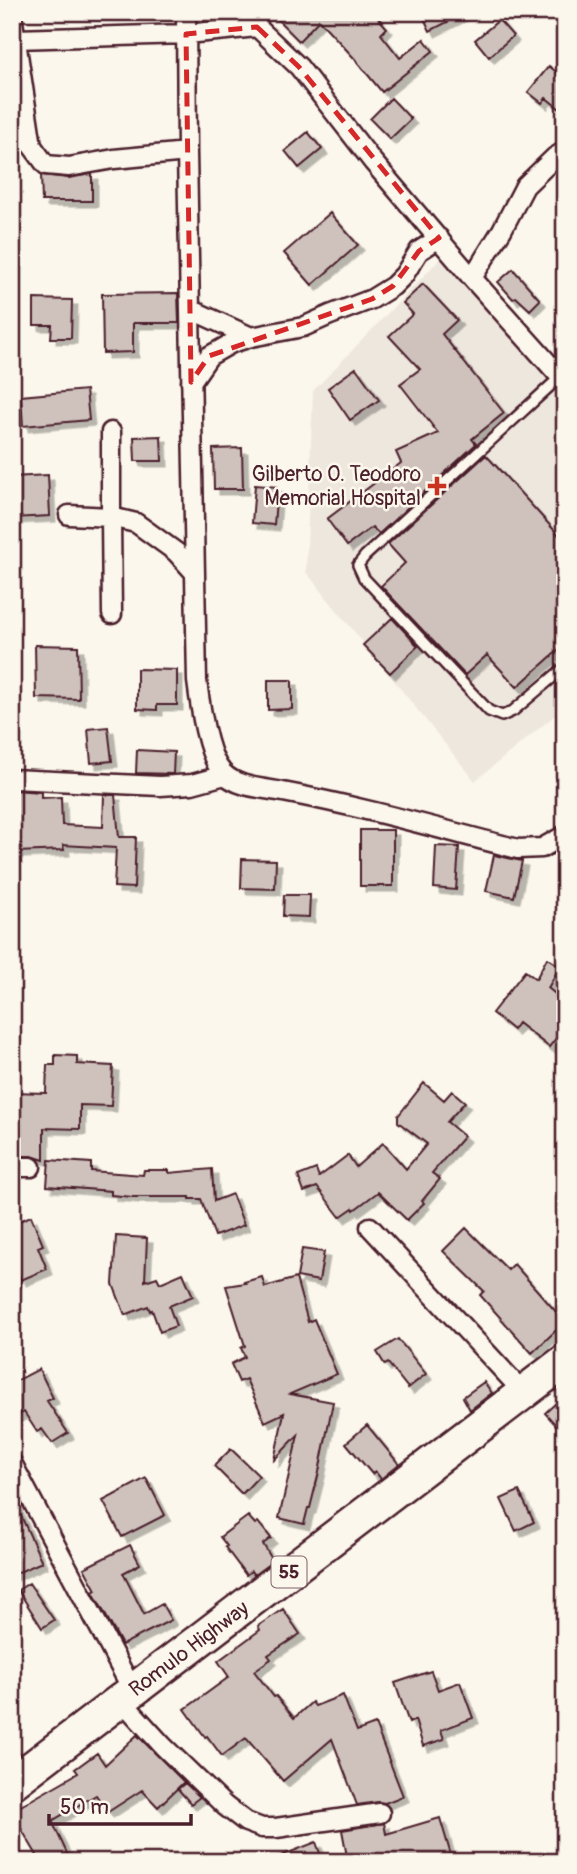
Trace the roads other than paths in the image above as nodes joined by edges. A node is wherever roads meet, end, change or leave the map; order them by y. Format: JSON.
{"nodes":[{"id":1,"x":186,"y":12,"type":"edge"},
{"id":2,"x":12,"y":15,"type":"edge"},
{"id":3,"x":258,"y":20,"type":"edge"},
{"id":4,"x":186,"y":34,"type":"junction"},
{"id":5,"x":15,"y":39,"type":"junction"},
{"id":6,"x":565,"y":151,"type":"edge"},
{"id":7,"x":187,"y":152,"type":"junction"},
{"id":8,"x":439,"y":239,"type":"junction"},
{"id":9,"x":472,"y":278,"type":"junction"},
{"id":10,"x":190,"y":309,"type":"junction"},
{"id":11,"x":251,"y":337,"type":"junction"},
{"id":12,"x":563,"y":379,"type":"edge"},
{"id":13,"x":191,"y":382,"type":"junction"},
{"id":14,"x":111,"y":432,"type":"dead end"},
{"id":15,"x":69,"y":515,"type":"dead end"},
{"id":16,"x":111,"y":517,"type":"junction"},
{"id":17,"x":195,"y":573,"type":"junction"},
{"id":18,"x":112,"y":614,"type":"dead end"},
{"id":19,"x":565,"y":667,"type":"edge"},
{"id":20,"x":225,"y":775,"type":"junction"},
{"id":21,"x":12,"y":779,"type":"edge"},
{"id":22,"x":565,"y":835,"type":"edge"},
{"id":23,"x":12,"y":1167,"type":"edge"},
{"id":24,"x":31,"y":1167,"type":"dead end"},
{"id":25,"x":370,"y":1227,"type":"dead end"},
{"id":26,"x":560,"y":1373,"type":"edge"},
{"id":27,"x":523,"y":1393,"type":"junction"},
{"id":28,"x":12,"y":1463,"type":"edge"},
{"id":29,"x":127,"y":1696,"type":"junction"},
{"id":30,"x":12,"y":1783,"type":"edge"},
{"id":31,"x":380,"y":1813,"type":"dead end"}],
"edges":[{"from":1,"to":4,"type":"street"},
{"from":2,"to":5,"type":"street"},
{"from":3,"to":4,"type":"street"},
{"from":3,"to":8,"type":"street"},
{"from":4,"to":5,"type":"street"},
{"from":4,"to":7,"type":"street"},
{"from":5,"to":7,"type":"street"},
{"from":6,"to":9,"type":"street"},
{"from":7,"to":10,"type":"street"},
{"from":8,"to":9,"type":"street"},
{"from":8,"to":11,"type":"street"},
{"from":9,"to":12,"type":"street"},
{"from":10,"to":11,"type":"street"},
{"from":10,"to":13,"type":"street"},
{"from":11,"to":13,"type":"street"},
{"from":12,"to":19,"type":"lane"},
{"from":13,"to":17,"type":"street"},
{"from":14,"to":16,"type":"street"},
{"from":15,"to":16,"type":"street"},
{"from":16,"to":17,"type":"street"},
{"from":16,"to":18,"type":"street"},
{"from":17,"to":20,"type":"street"},
{"from":20,"to":21,"type":"street"},
{"from":20,"to":22,"type":"street"},
{"from":23,"to":24,"type":"street"},
{"from":25,"to":27,"type":"street"},
{"from":26,"to":27,"type":"highway","name":"Romulo Highway","number":"55"},
{"from":27,"to":29,"type":"highway","name":"Romulo Highway","number":"55"},
{"from":28,"to":29,"type":"street"},
{"from":29,"to":30,"type":"highway","name":"Romulo Highway","number":"55"},
{"from":29,"to":31,"type":"street"}]}
